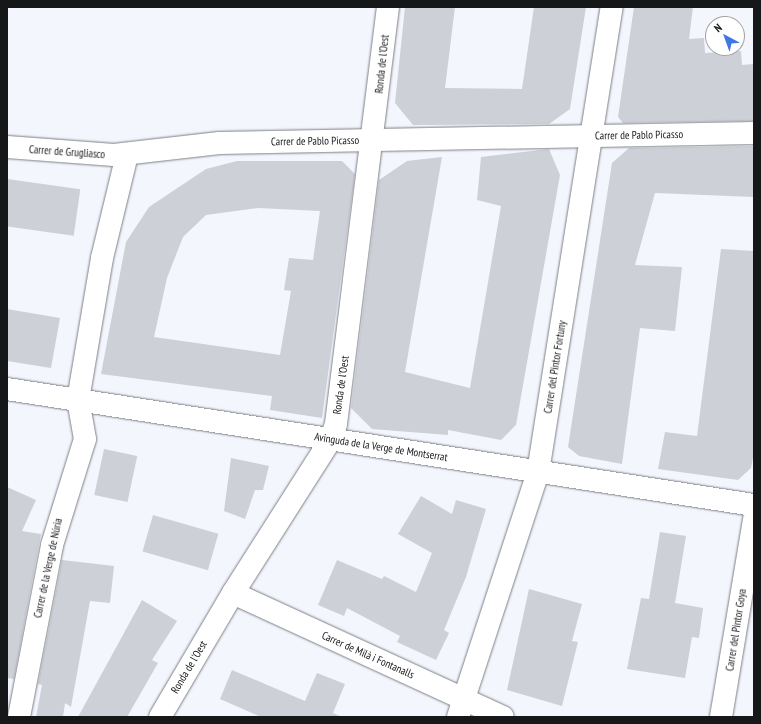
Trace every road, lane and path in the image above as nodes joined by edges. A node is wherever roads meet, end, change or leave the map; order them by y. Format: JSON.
{"nodes":[{"id":1,"x":388,"y":7,"type":"edge"},
{"id":2,"x":612,"y":7,"type":"edge"},
{"id":3,"x":754,"y":133,"type":"edge"},
{"id":4,"x":592,"y":135,"type":"junction"},
{"id":5,"x":374,"y":140,"type":"junction"},
{"id":6,"x":7,"y":147,"type":"edge"},
{"id":7,"x":127,"y":155,"type":"junction"},
{"id":8,"x":7,"y":389,"type":"edge"},
{"id":9,"x":78,"y":400,"type":"junction"},
{"id":10,"x":331,"y":439,"type":"junction"},
{"id":11,"x":538,"y":472,"type":"junction"},
{"id":12,"x":754,"y":505,"type":"edge"},
{"id":13,"x":754,"y":519,"type":"edge"},
{"id":14,"x":233,"y":593,"type":"junction"},
{"id":15,"x":461,"y":708,"type":"edge"},
{"id":16,"x":19,"y":717,"type":"edge"},
{"id":17,"x":160,"y":717,"type":"edge"},
{"id":18,"x":503,"y":717,"type":"edge"},
{"id":19,"x":721,"y":717,"type":"edge"}],
"edges":[{"from":1,"to":5,"type":"street","name":"Ronda de l'Oest"},
{"from":2,"to":4,"type":"street","name":"Carrer del Pintor Fortuny"},
{"from":3,"to":4,"type":"street","name":"Carrer de Pablo Picasso"},
{"from":4,"to":5,"type":"street","name":"Carrer de Pablo Picasso"},
{"from":4,"to":11,"type":"street","name":"Carrer del Pintor Fortuny"},
{"from":5,"to":7,"type":"street","name":"Carrer de Pablo Picasso"},
{"from":5,"to":10,"type":"street","name":"Ronda de l'Oest"},
{"from":6,"to":7,"type":"street","name":"Carrer de Grugliasco"},
{"from":7,"to":9,"type":"street"},
{"from":8,"to":9,"type":"street","name":"Avinguda de la Verge de Montserrat"},
{"from":9,"to":10,"type":"street","name":"Avinguda de la Verge de Montserrat"},
{"from":9,"to":16,"type":"street","name":"Carrer de la Verge de Núria"},
{"from":10,"to":11,"type":"street","name":"Avinguda de la Verge de Montserrat"},
{"from":10,"to":14,"type":"street","name":"Ronda de l'Oest"},
{"from":11,"to":12,"type":"street","name":"Avinguda de la Verge de Montserrat"},
{"from":11,"to":15,"type":"street","name":"Carrer del Pintor Fortuny"},
{"from":13,"to":19,"type":"street","name":"Carrer del Pintor Goya"},
{"from":14,"to":15,"type":"street","name":"Carrer de Milà i Fontanalls"},
{"from":14,"to":17,"type":"street","name":"Ronda de l'Oest"},
{"from":15,"to":18,"type":"street","name":"Carrer de Milà i Fontanalls"}]}
